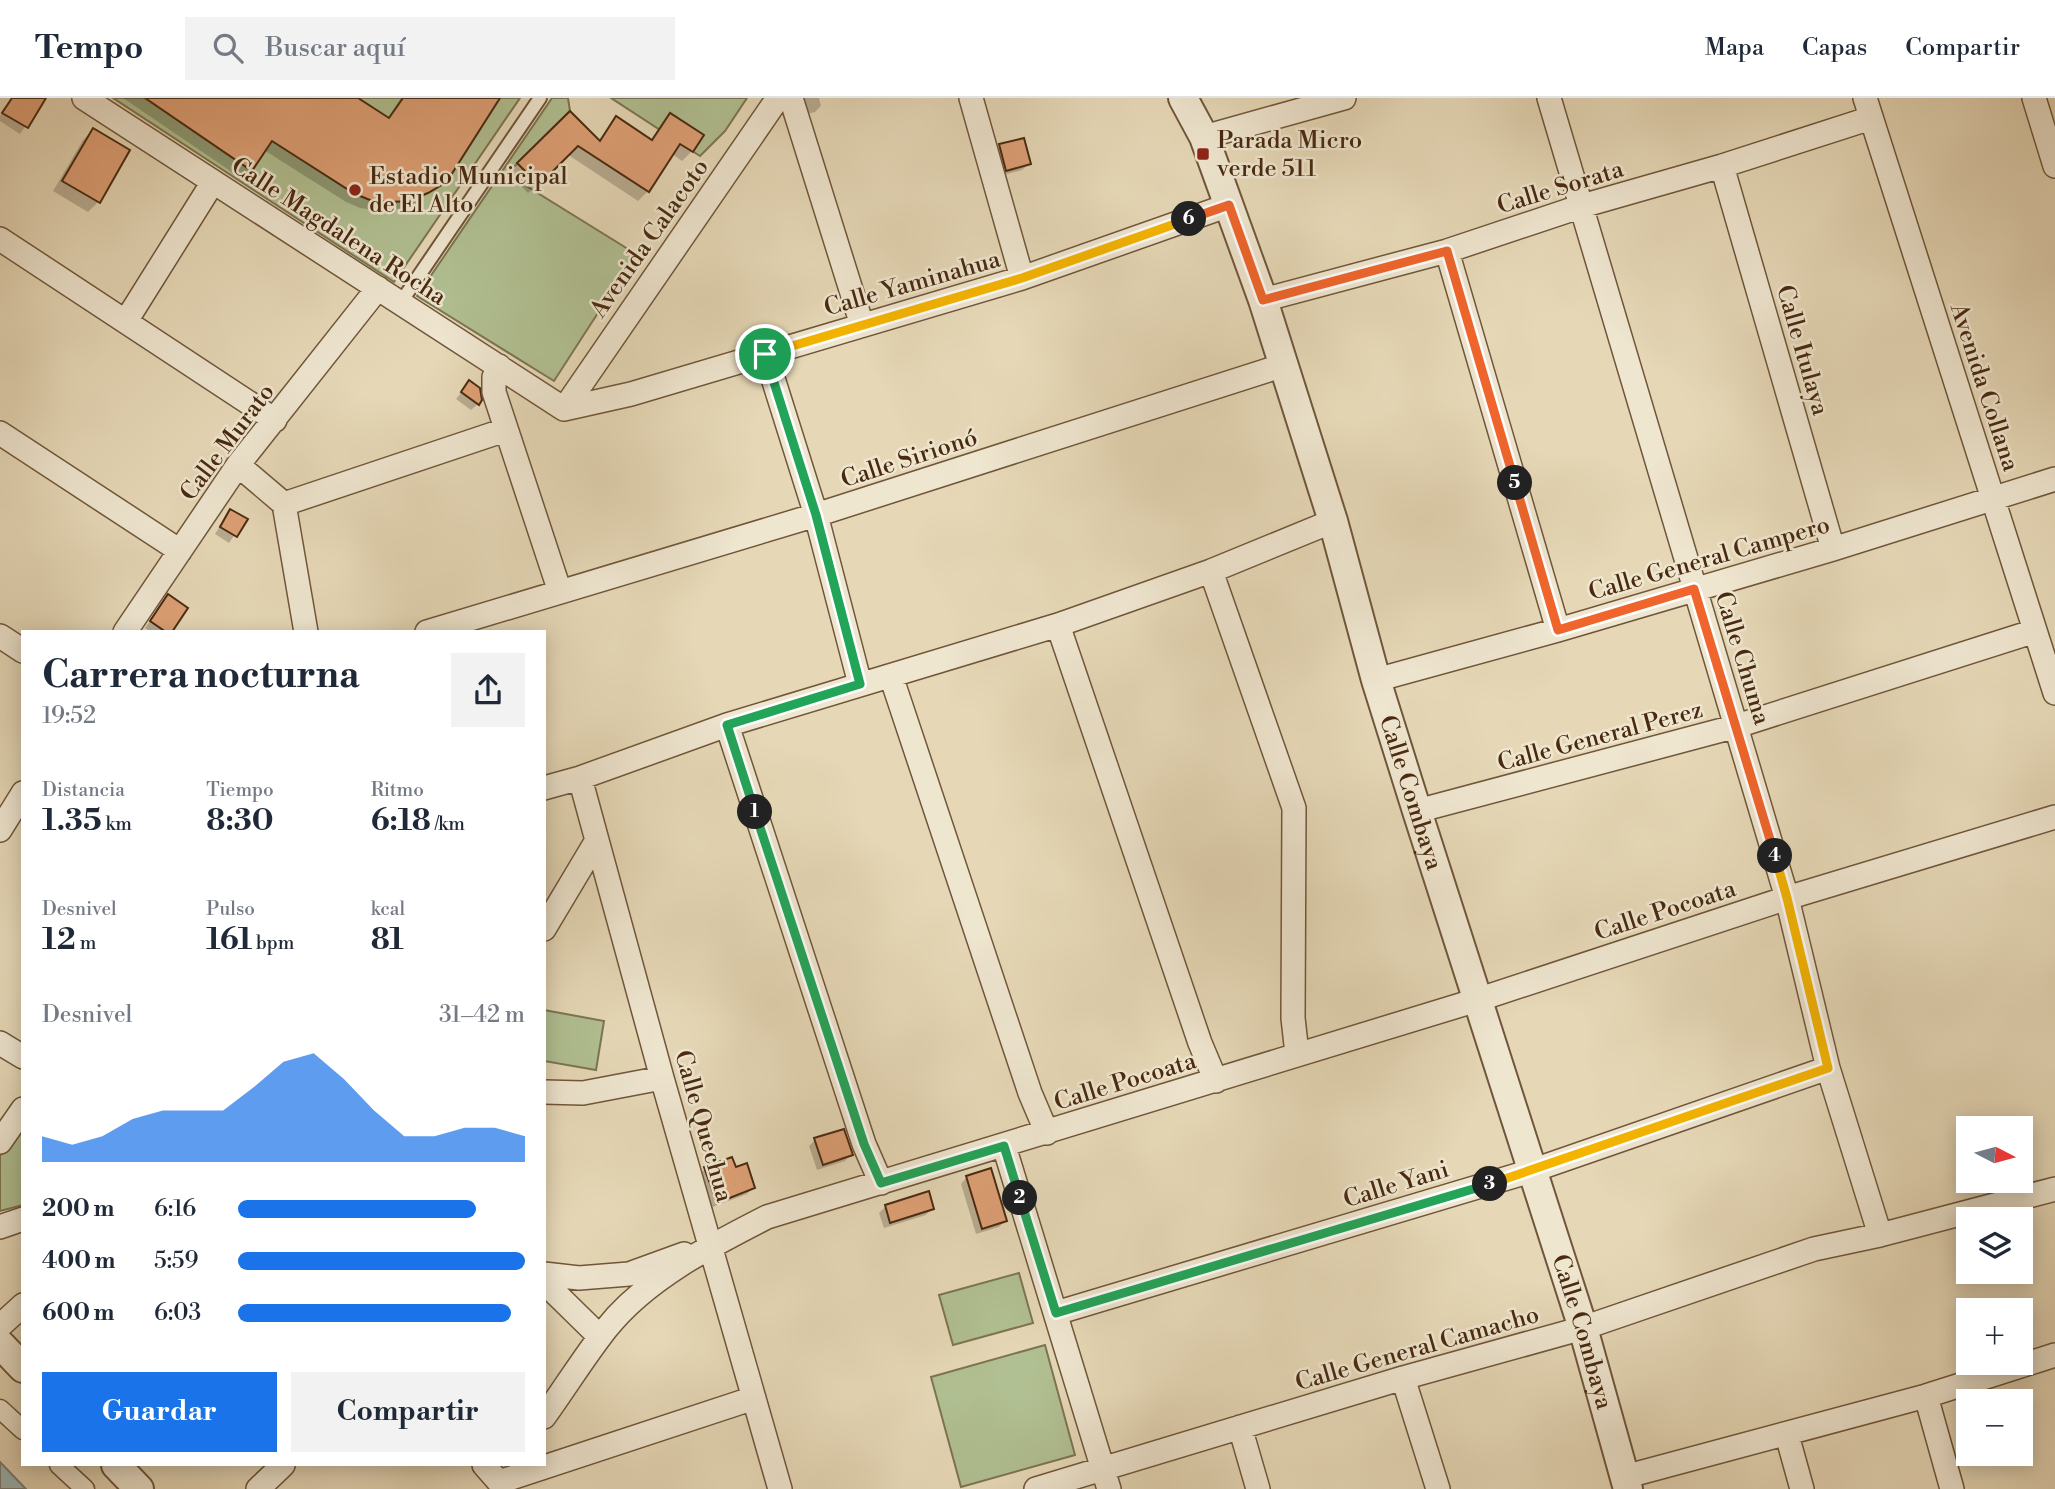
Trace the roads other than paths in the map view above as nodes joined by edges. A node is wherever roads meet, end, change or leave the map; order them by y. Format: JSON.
{"nodes":[{"id":1,"x":84,"y":98,"type":"edge"},
{"id":2,"x":540,"y":98,"type":"edge"},
{"id":3,"x":778,"y":98,"type":"edge"},
{"id":4,"x":791,"y":98,"type":"edge"},
{"id":5,"x":971,"y":98,"type":"edge"},
{"id":6,"x":1183,"y":98,"type":"edge"},
{"id":7,"x":1344,"y":98,"type":"edge"},
{"id":8,"x":1549,"y":98,"type":"edge"},
{"id":9,"x":2035,"y":98,"type":"edge"},
{"id":10,"x":1868,"y":108,"type":"edge"},
{"id":11,"x":1204,"y":137,"type":"junction"},
{"id":12,"x":1722,"y":166,"type":"junction"},
{"id":13,"x":2055,"y":166,"type":"edge"},
{"id":14,"x":213,"y":182,"type":"junction"},
{"id":15,"x":1229,"y":205,"type":"junction"},
{"id":16,"x":1582,"y":206,"type":"junction"},
{"id":17,"x":0,"y":239,"type":"edge"},
{"id":18,"x":1447,"y":251,"type":"junction"},
{"id":19,"x":1022,"y":278,"type":"junction"},
{"id":20,"x":378,"y":288,"type":"junction"},
{"id":21,"x":1263,"y":300,"type":"junction"},
{"id":22,"x":401,"y":302,"type":"junction"},
{"id":23,"x":126,"y":321,"type":"junction"},
{"id":24,"x":862,"y":325,"type":"junction"},
{"id":25,"x":765,"y":354,"type":"junction"},
{"id":26,"x":1284,"y":365,"type":"junction"},
{"id":27,"x":499,"y":366,"type":"junction"},
{"id":28,"x":564,"y":409,"type":"junction"},
{"id":29,"x":275,"y":419,"type":"junction"},
{"id":30,"x":505,"y":430,"type":"junction"},
{"id":31,"x":0,"y":433,"type":"edge"},
{"id":32,"x":238,"y":465,"type":"junction"},
{"id":33,"x":2055,"y":479,"type":"edge"},
{"id":34,"x":1993,"y":498,"type":"junction"},
{"id":35,"x":284,"y":504,"type":"junction"},
{"id":36,"x":816,"y":515,"type":"junction"},
{"id":37,"x":1333,"y":521,"type":"junction"},
{"id":38,"x":1833,"y":549,"type":"junction"},
{"id":39,"x":180,"y":551,"type":"junction"},
{"id":40,"x":1212,"y":571,"type":"junction"},
{"id":41,"x":1694,"y":589,"type":"junction"},
{"id":42,"x":560,"y":592,"type":"junction"},
{"id":43,"x":1058,"y":625,"type":"junction"},
{"id":44,"x":126,"y":630,"type":"edge"},
{"id":45,"x":306,"y":630,"type":"edge"},
{"id":46,"x":434,"y":630,"type":"edge"},
{"id":47,"x":1558,"y":630,"type":"junction"},
{"id":48,"x":2035,"y":631,"type":"junction"},
{"id":49,"x":0,"y":636,"type":"edge"},
{"id":50,"x":21,"y":650,"type":"edge"},
{"id":51,"x":891,"y":676,"type":"junction"},
{"id":52,"x":1376,"y":680,"type":"junction"},
{"id":53,"x":860,"y":684,"type":"junction"},
{"id":54,"x":2054,"y":685,"type":"edge"},
{"id":55,"x":727,"y":725,"type":"junction"},
{"id":56,"x":1737,"y":726,"type":"junction"},
{"id":57,"x":580,"y":778,"type":"junction"},
{"id":58,"x":546,"y":787,"type":"edge"},
{"id":59,"x":21,"y":796,"type":"edge"},
{"id":60,"x":1417,"y":811,"type":"junction"},
{"id":61,"x":2055,"y":817,"type":"edge"},
{"id":62,"x":0,"y":830,"type":"edge"},
{"id":63,"x":596,"y":842,"type":"junction"},
{"id":64,"x":1787,"y":898,"type":"junction"},
{"id":65,"x":546,"y":926,"type":"edge"},
{"id":66,"x":1477,"y":1000,"type":"junction"},
{"id":67,"x":0,"y":1043,"type":"edge"},
{"id":68,"x":1297,"y":1054,"type":"junction"},
{"id":69,"x":21,"y":1056,"type":"edge"},
{"id":70,"x":1828,"y":1068,"type":"junction"},
{"id":71,"x":662,"y":1078,"type":"junction"},
{"id":72,"x":1216,"y":1081,"type":"junction"},
{"id":73,"x":546,"y":1092,"type":"edge"},
{"id":74,"x":21,"y":1112,"type":"edge"},
{"id":75,"x":1046,"y":1133,"type":"junction"},
{"id":76,"x":0,"y":1142,"type":"edge"},
{"id":77,"x":1004,"y":1146,"type":"junction"},
{"id":78,"x":1531,"y":1171,"type":"junction"},
{"id":79,"x":881,"y":1183,"type":"junction"},
{"id":80,"x":2055,"y":1189,"type":"edge"},
{"id":81,"x":21,"y":1220,"type":"edge"},
{"id":82,"x":0,"y":1227,"type":"edge"},
{"id":83,"x":1880,"y":1235,"type":"junction"},
{"id":84,"x":711,"y":1245,"type":"junction"},
{"id":85,"x":546,"y":1275,"type":"edge"},
{"id":86,"x":546,"y":1284,"type":"edge"},
{"id":87,"x":21,"y":1307,"type":"edge"},
{"id":88,"x":1056,"y":1313,"type":"junction"},
{"id":89,"x":0,"y":1326,"type":"edge"},
{"id":90,"x":1583,"y":1328,"type":"junction"},
{"id":91,"x":600,"y":1336,"type":"junction"},
{"id":92,"x":0,"y":1344,"type":"edge"},
{"id":93,"x":2055,"y":1355,"type":"edge"},
{"id":94,"x":21,"y":1365,"type":"edge"},
{"id":95,"x":1403,"y":1378,"type":"junction"},
{"id":96,"x":1926,"y":1396,"type":"junction"},
{"id":97,"x":754,"y":1398,"type":"junction"},
{"id":98,"x":0,"y":1409,"type":"edge"},
{"id":99,"x":546,"y":1414,"type":"edge"},
{"id":100,"x":1240,"y":1427,"type":"junction"},
{"id":101,"x":21,"y":1428,"type":"edge"},
{"id":102,"x":1787,"y":1435,"type":"junction"},
{"id":103,"x":546,"y":1460,"type":"edge"},
{"id":104,"x":60,"y":1466,"type":"edge"},
{"id":105,"x":117,"y":1466,"type":"edge"},
{"id":106,"x":282,"y":1466,"type":"edge"},
{"id":107,"x":527,"y":1466,"type":"edge"},
{"id":108,"x":497,"y":1475,"type":"edge"},
{"id":109,"x":1106,"y":1479,"type":"edge"},
{"id":110,"x":1626,"y":1483,"type":"edge"},
{"id":111,"x":85,"y":1489,"type":"edge"},
{"id":112,"x":139,"y":1489,"type":"edge"},
{"id":113,"x":258,"y":1489,"type":"edge"},
{"id":114,"x":780,"y":1489,"type":"edge"},
{"id":115,"x":1036,"y":1489,"type":"edge"},
{"id":116,"x":1258,"y":1489,"type":"edge"},
{"id":117,"x":1438,"y":1489,"type":"edge"},
{"id":118,"x":1802,"y":1489,"type":"edge"},
{"id":119,"x":1952,"y":1489,"type":"edge"}],
"edges":[{"from":1,"to":14,"type":"street","name":"Calle Magdalena Rocha"},
{"from":2,"to":22,"type":"lane"},
{"from":3,"to":28,"type":"street","name":"Avenida Calacoto"},
{"from":4,"to":24,"type":"street"},
{"from":5,"to":19,"type":"street"},
{"from":6,"to":11,"type":"street","name":"Calle Combaya"},
{"from":7,"to":11,"type":"street"},
{"from":8,"to":16,"type":"street","name":"Calle Chuma"},
{"from":9,"to":13,"type":"street"},
{"from":10,"to":12,"type":"street","name":"Calle Sorata"},
{"from":10,"to":34,"type":"street","name":"Avenida Collana"},
{"from":11,"to":15,"type":"street","name":"Calle Combaya"},
{"from":12,"to":16,"type":"street","name":"Calle Sorata"},
{"from":12,"to":38,"type":"street","name":"Calle Itulaya"},
{"from":14,"to":20,"type":"street","name":"Calle Magdalena Rocha"},
{"from":14,"to":23,"type":"street"},
{"from":15,"to":19,"type":"street","name":"Calle Yaminahua"},
{"from":15,"to":21,"type":"street","name":"Calle Combaya"},
{"from":16,"to":18,"type":"street","name":"Calle Sorata"},
{"from":16,"to":41,"type":"street","name":"Calle Chuma"},
{"from":17,"to":23,"type":"street"},
{"from":18,"to":21,"type":"street","name":"Calle Sorata"},
{"from":18,"to":47,"type":"street"},
{"from":19,"to":24,"type":"street","name":"Calle Yaminahua"},
{"from":20,"to":22,"type":"street","name":"Calle Magdalena Rocha"},
{"from":20,"to":29,"type":"street","name":"Calle Murato"},
{"from":21,"to":26,"type":"street","name":"Calle Combaya"},
{"from":22,"to":27,"type":"street","name":"Calle Magdalena Rocha"},
{"from":23,"to":29,"type":"street"},
{"from":24,"to":25,"type":"street","name":"Calle Yaminahua"},
{"from":25,"to":28,"type":"street","name":"Calle Yaminahua"},
{"from":25,"to":36,"type":"street"},
{"from":26,"to":36,"type":"street","name":"Calle Sirionó"},
{"from":26,"to":37,"type":"street","name":"Calle Combaya"},
{"from":27,"to":28,"type":"street","name":"Calle Magdalena Rocha"},
{"from":27,"to":30,"type":"street"},
{"from":29,"to":32,"type":"street","name":"Calle Murato"},
{"from":30,"to":35,"type":"street"},
{"from":30,"to":42,"type":"street"},
{"from":31,"to":39,"type":"street"},
{"from":32,"to":35,"type":"street"},
{"from":32,"to":39,"type":"street","name":"Calle Murato"},
{"from":33,"to":34,"type":"street","name":"Calle General Campero"},
{"from":34,"to":38,"type":"street","name":"Calle General Campero"},
{"from":34,"to":48,"type":"street","name":"Avenida Collana"},
{"from":35,"to":45,"type":"street"},
{"from":36,"to":42,"type":"street","name":"Calle Sirionó"},
{"from":36,"to":53,"type":"street"},
{"from":37,"to":40,"type":"street"},
{"from":37,"to":52,"type":"street","name":"Calle Combaya"},
{"from":38,"to":41,"type":"street","name":"Calle General Campero"},
{"from":39,"to":44,"type":"street","name":"Calle Murato"},
{"from":40,"to":43,"type":"street"},
{"from":40,"to":68,"type":"street"},
{"from":41,"to":47,"type":"street","name":"Calle General Campero"},
{"from":41,"to":56,"type":"street","name":"Calle Chuma"},
{"from":42,"to":46,"type":"street","name":"Calle Sirionó"},
{"from":43,"to":51,"type":"street"},
{"from":43,"to":72,"type":"street"},
{"from":47,"to":52,"type":"street","name":"Calle General Campero"},
{"from":48,"to":54,"type":"street","name":"Avenida Collana"},
{"from":48,"to":56,"type":"street","name":"Calle General Perez"},
{"from":49,"to":50,"type":"street"},
{"from":51,"to":53,"type":"street"},
{"from":51,"to":75,"type":"street"},
{"from":52,"to":60,"type":"street","name":"Calle Combaya"},
{"from":53,"to":55,"type":"street"},
{"from":55,"to":57,"type":"street"},
{"from":55,"to":79,"type":"street"},
{"from":56,"to":60,"type":"street","name":"Calle General Perez"},
{"from":56,"to":64,"type":"street","name":"Calle Chuma"},
{"from":57,"to":58,"type":"street"},
{"from":57,"to":63,"type":"street","name":"Calle Quechua"},
{"from":59,"to":62,"type":"street"},
{"from":60,"to":66,"type":"street","name":"Calle Combaya"},
{"from":61,"to":64,"type":"street","name":"Calle Pocoata"},
{"from":63,"to":65,"type":"street"},
{"from":63,"to":71,"type":"street","name":"Calle Quechua"},
{"from":64,"to":66,"type":"street","name":"Calle Pocoata"},
{"from":64,"to":70,"type":"street","name":"Calle Chuma"},
{"from":66,"to":68,"type":"street","name":"Calle Pocoata"},
{"from":66,"to":78,"type":"street","name":"Calle Combaya"},
{"from":67,"to":69,"type":"street"},
{"from":68,"to":72,"type":"street","name":"Calle Pocoata"},
{"from":70,"to":78,"type":"street","name":"Calle Yani"},
{"from":70,"to":83,"type":"street","name":"Calle Chuma"},
{"from":71,"to":73,"type":"street"},
{"from":71,"to":84,"type":"street","name":"Calle Quechua"},
{"from":72,"to":75,"type":"street","name":"Calle Pocoata"},
{"from":74,"to":76,"type":"street"},
{"from":75,"to":77,"type":"street","name":"Calle Pocoata"},
{"from":77,"to":79,"type":"street","name":"Calle Pocoata"},
{"from":77,"to":88,"type":"street"},
{"from":78,"to":88,"type":"street","name":"Calle Yani"},
{"from":78,"to":90,"type":"street","name":"Calle Combaya"},
{"from":79,"to":84,"type":"street","name":"Calle Pocoata"},
{"from":80,"to":83,"type":"street","name":"Calle General Camacho"},
{"from":81,"to":82,"type":"street"},
{"from":83,"to":90,"type":"street","name":"Calle General Camacho"},
{"from":84,"to":85,"type":"street"},
{"from":84,"to":91,"type":"street","name":"Calle Pocoata"},
{"from":84,"to":97,"type":"street","name":"Calle Quechua"},
{"from":86,"to":91,"type":"street"},
{"from":87,"to":89,"type":"street"},
{"from":88,"to":109,"type":"street"},
{"from":90,"to":95,"type":"street","name":"Calle General Camacho"},
{"from":90,"to":110,"type":"street","name":"Calle Combaya"},
{"from":91,"to":99,"type":"street","name":"Calle Pocoata"},
{"from":92,"to":94,"type":"street"},
{"from":93,"to":96,"type":"street"},
{"from":95,"to":100,"type":"street","name":"Calle General Camacho"},
{"from":95,"to":117,"type":"street"},
{"from":96,"to":102,"type":"street"},
{"from":96,"to":119,"type":"street"},
{"from":97,"to":103,"type":"street"},
{"from":97,"to":114,"type":"street","name":"Calle Quechua"},
{"from":98,"to":101,"type":"street"},
{"from":100,"to":109,"type":"street","name":"Calle General Camacho"},
{"from":100,"to":116,"type":"street"},
{"from":102,"to":110,"type":"street"},
{"from":102,"to":118,"type":"street"},
{"from":104,"to":111,"type":"street"},
{"from":105,"to":112,"type":"street"},
{"from":106,"to":113,"type":"street"},
{"from":107,"to":108,"type":"street"},
{"from":109,"to":115,"type":"street","name":"Calle General Camacho"}]}
